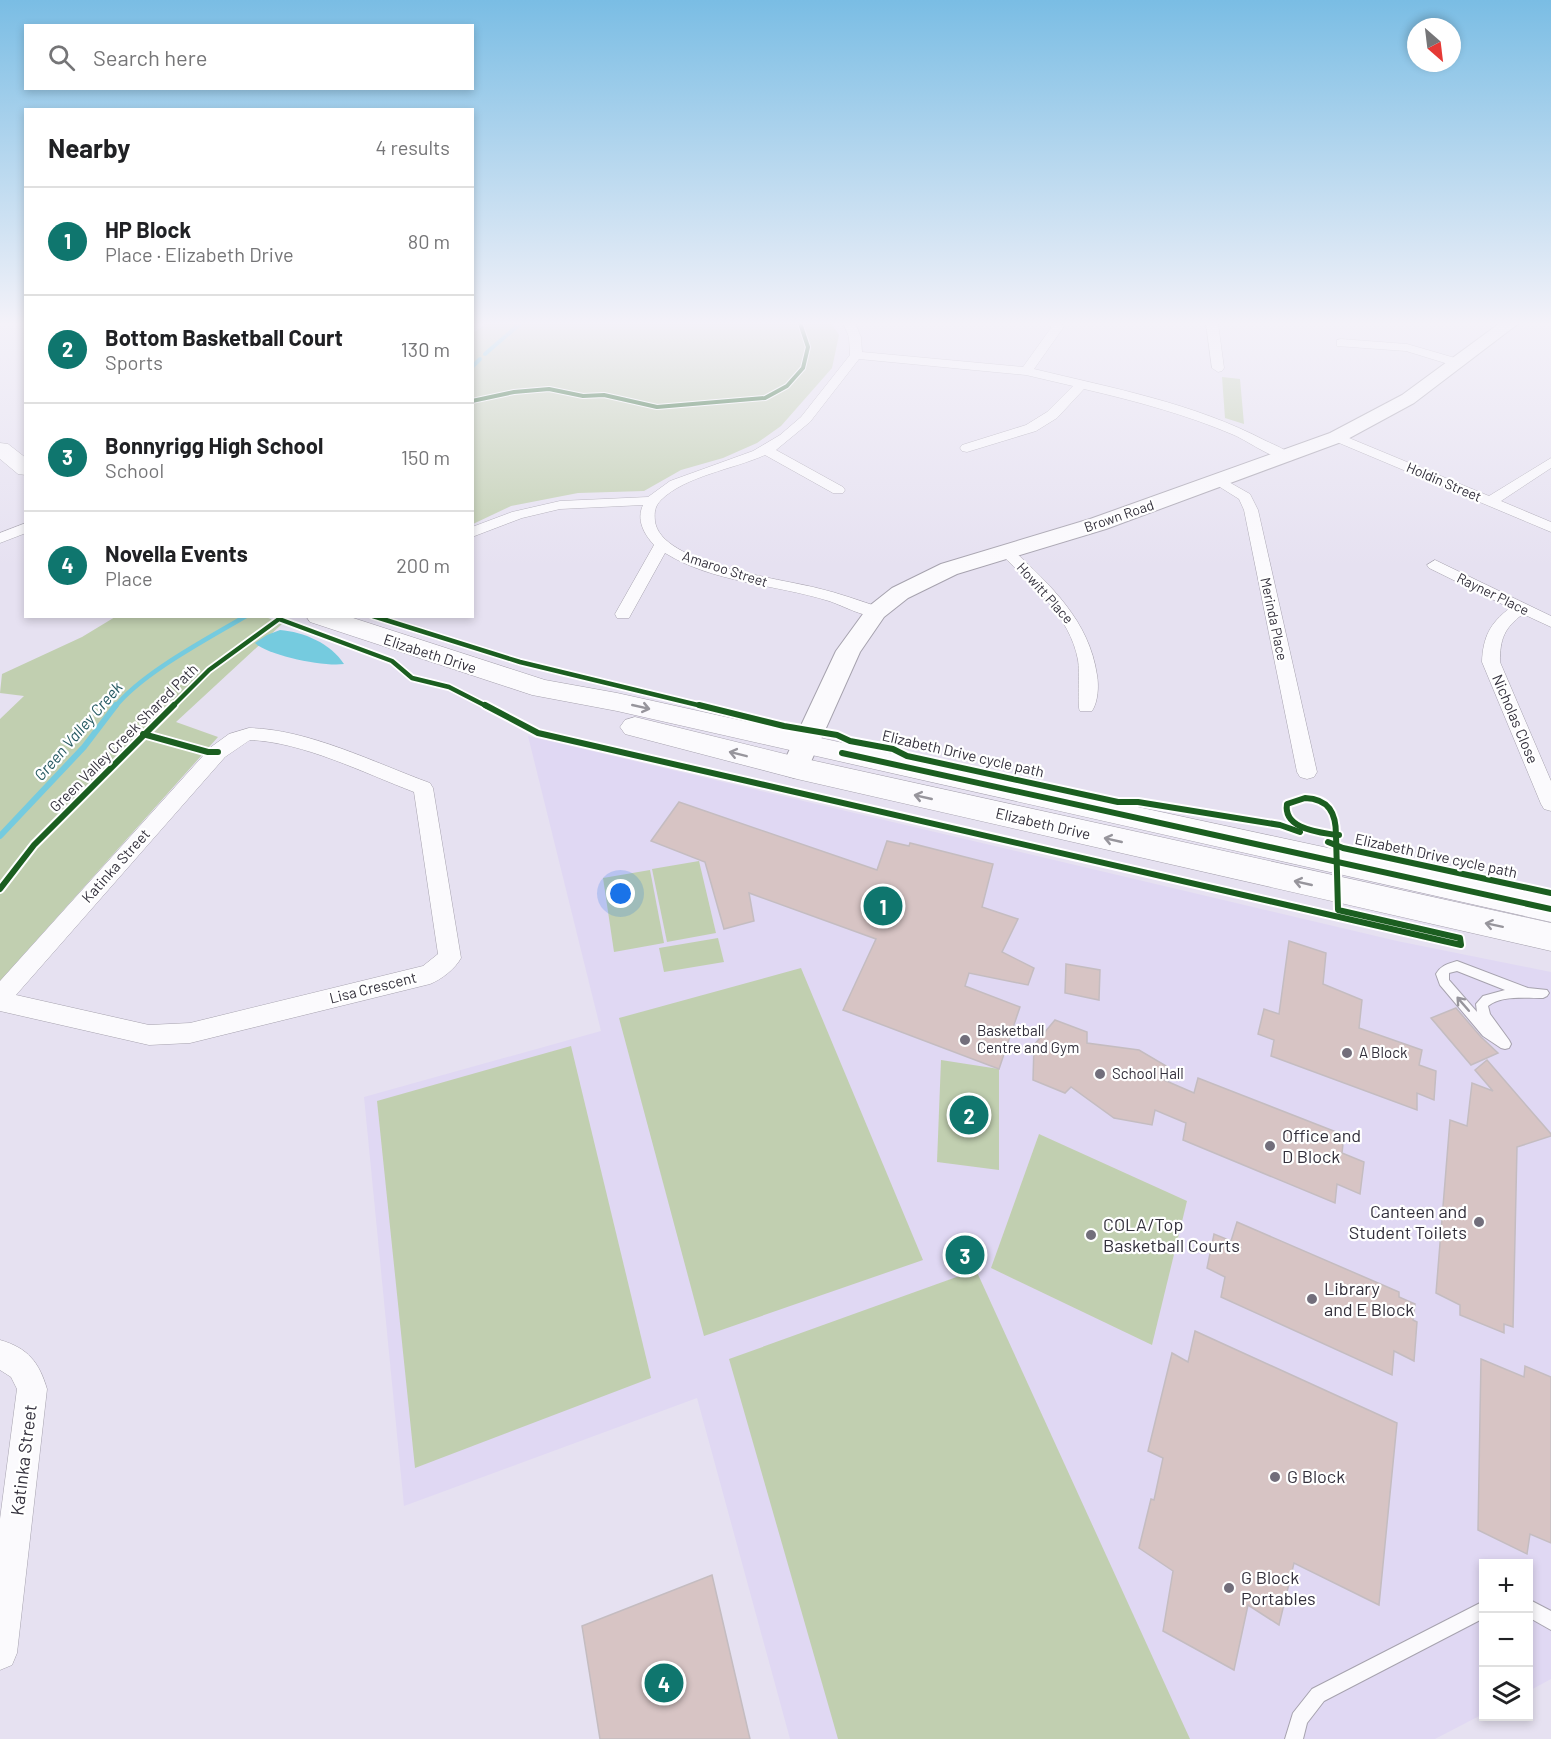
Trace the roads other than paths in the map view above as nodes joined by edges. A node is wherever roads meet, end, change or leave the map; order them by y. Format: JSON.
{"nodes":[{"id":1,"x":817,"y":404,"type":"edge"},
{"id":2,"x":1062,"y":404,"type":"edge"},
{"id":3,"x":1161,"y":404,"type":"edge"},
{"id":4,"x":1398,"y":404,"type":"edge"},
{"id":5,"x":1337,"y":437,"type":"junction"},
{"id":6,"x":967,"y":448,"type":"dead end"},
{"id":7,"x":0,"y":449,"type":"edge"},
{"id":8,"x":766,"y":450,"type":"junction"},
{"id":9,"x":1287,"y":457,"type":"junction"},
{"id":10,"x":1551,"y":462,"type":"edge"},
{"id":11,"x":24,"y":467,"type":"edge"},
{"id":12,"x":1220,"y":481,"type":"junction"},
{"id":13,"x":838,"y":490,"type":"dead end"},
{"id":14,"x":651,"y":501,"type":"junction"},
{"id":15,"x":1490,"y":502,"type":"junction"},
{"id":16,"x":1551,"y":527,"type":"edge"},
{"id":17,"x":24,"y":528,"type":"edge"},
{"id":18,"x":474,"y":532,"type":"edge"},
{"id":19,"x":0,"y":538,"type":"edge"},
{"id":20,"x":661,"y":546,"type":"junction"},
{"id":21,"x":1007,"y":552,"type":"junction"},
{"id":22,"x":1435,"y":565,"type":"dead end"},
{"id":23,"x":1521,"y":608,"type":"junction"},
{"id":24,"x":876,"y":612,"type":"junction"},
{"id":25,"x":623,"y":614,"type":"dead end"},
{"id":26,"x":325,"y":618,"type":"edge"},
{"id":27,"x":1551,"y":622,"type":"edge"},
{"id":28,"x":1086,"y":707,"type":"dead end"},
{"id":29,"x":235,"y":738,"type":"joint"},
{"id":30,"x":800,"y":757,"type":"junction"},
{"id":31,"x":1307,"y":772,"type":"dead end"},
{"id":32,"x":1551,"y":804,"type":"edge"},
{"id":33,"x":1551,"y":909,"type":"edge"},
{"id":34,"x":1551,"y":937,"type":"edge"},
{"id":35,"x":1543,"y":993,"type":"dead end"},
{"id":36,"x":1529,"y":994,"type":"junction"},
{"id":37,"x":0,"y":999,"type":"edge"},
{"id":38,"x":0,"y":1355,"type":"edge"},
{"id":39,"x":1533,"y":1610,"type":"edge"},
{"id":40,"x":1479,"y":1613,"type":"edge"},
{"id":41,"x":1551,"y":1621,"type":"edge"},
{"id":42,"x":0,"y":1653,"type":"edge"},
{"id":43,"x":1294,"y":1739,"type":"edge"}],
"edges":[{"from":1,"to":8,"type":"street"},
{"from":2,"to":6,"type":"street"},
{"from":3,"to":9,"type":"street"},
{"from":4,"to":5,"type":"street","name":"Brown Road"},
{"from":5,"to":9,"type":"street","name":"Brown Road"},
{"from":5,"to":15,"type":"street","name":"Holdin Street"},
{"from":7,"to":11,"type":"main road"},
{"from":8,"to":13,"type":"street"},
{"from":8,"to":14,"type":"street"},
{"from":9,"to":12,"type":"street","name":"Brown Road"},
{"from":10,"to":15,"type":"street"},
{"from":12,"to":21,"type":"street","name":"Brown Road"},
{"from":12,"to":31,"type":"street","name":"Merinda Place"},
{"from":14,"to":18,"type":"street"},
{"from":14,"to":20,"type":"street"},
{"from":15,"to":16,"type":"street","name":"Holdin Street"},
{"from":17,"to":19,"type":"street"},
{"from":20,"to":24,"type":"street","name":"Amaroo Street"},
{"from":20,"to":25,"type":"street"},
{"from":21,"to":24,"type":"street","name":"Brown Road"},
{"from":21,"to":28,"type":"street","name":"Howitt Place"},
{"from":22,"to":23,"type":"street","name":"Rayner Place"},
{"from":23,"to":27,"type":"street","name":"Rayner Place"},
{"from":23,"to":32,"type":"street","name":"Nicholas Close"},
{"from":24,"to":30,"type":"street","name":"Brown Road"},
{"from":26,"to":30,"type":"main road","name":"Elizabeth Drive"},
{"from":29,"to":37,"type":"street","name":"Katinka Street"},
{"from":29,"to":37,"type":"street","name":"Lisa Crescent"},
{"from":30,"to":33,"type":"main road","name":"Elizabeth Drive"},
{"from":34,"to":30,"type":"main road","name":"Elizabeth Drive","one_way":true},
{"from":35,"to":36,"type":"lane"},
{"from":36,"to":36,"type":"lane","one_way":true},
{"from":38,"to":42,"type":"street","name":"Katinka Street"},
{"from":39,"to":41,"type":"lane"},
{"from":40,"to":43,"type":"lane"}]}
